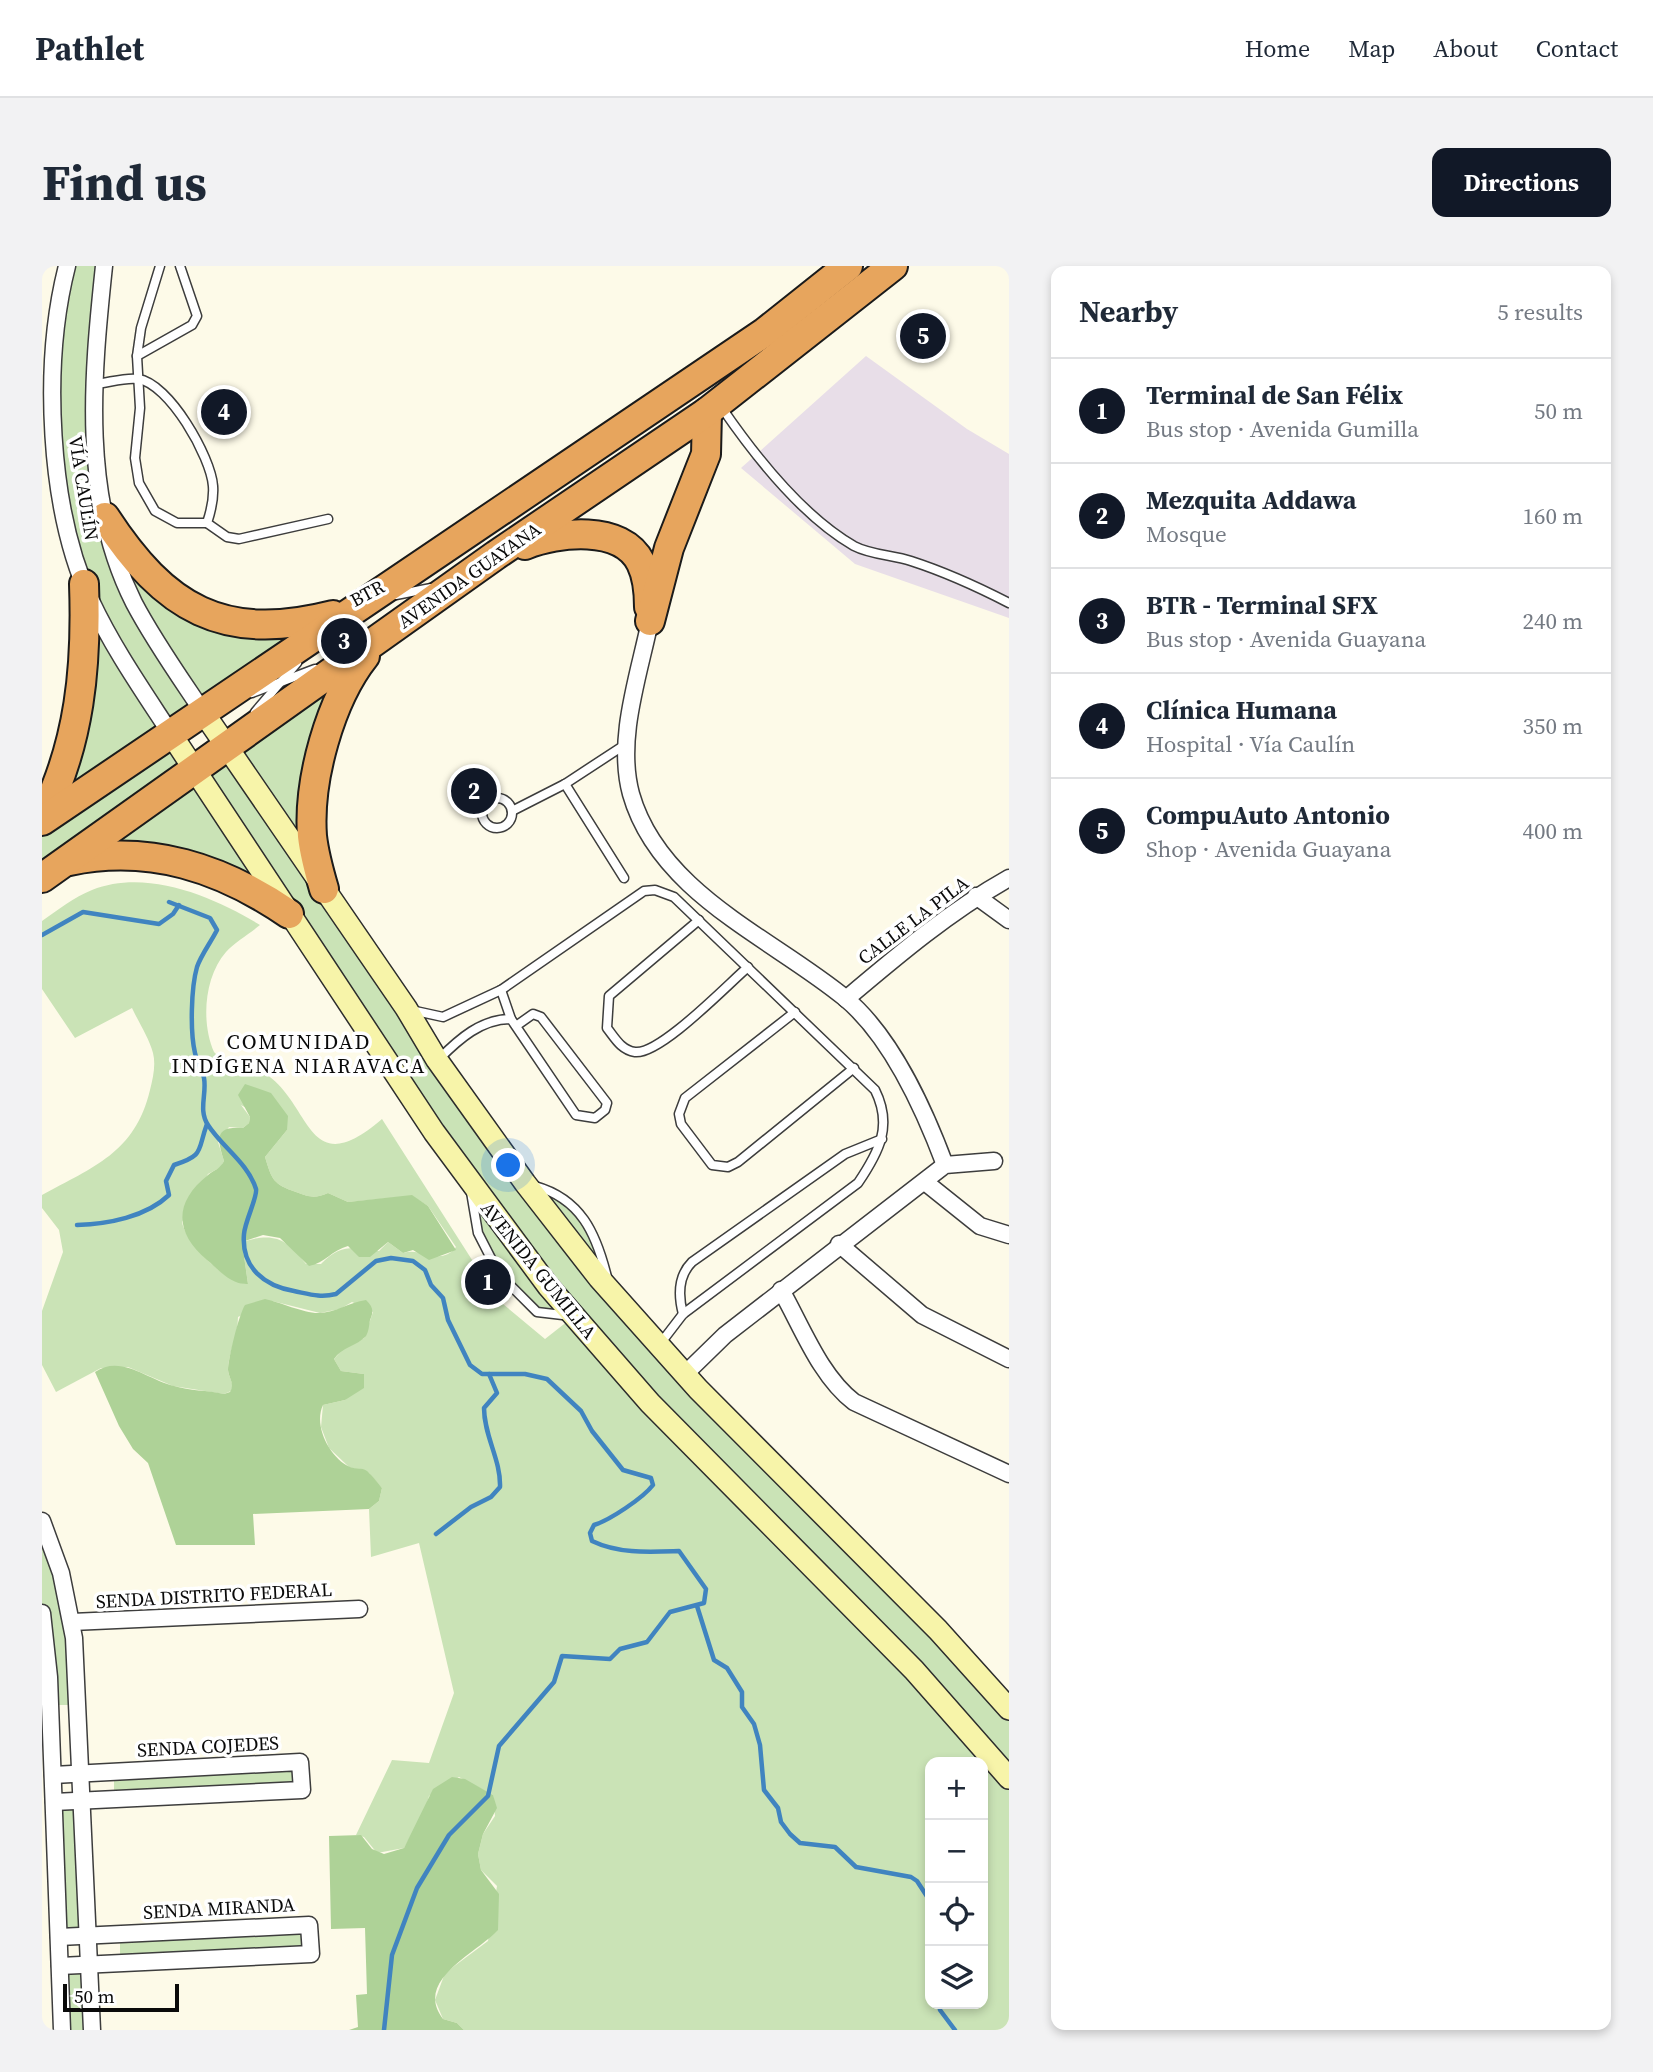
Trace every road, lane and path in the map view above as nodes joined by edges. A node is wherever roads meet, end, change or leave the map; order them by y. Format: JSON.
{"nodes":[{"id":1,"x":67,"y":266,"type":"edge"},
{"id":2,"x":104,"y":266,"type":"edge"},
{"id":3,"x":160,"y":266,"type":"edge"},
{"id":4,"x":180,"y":266,"type":"edge"},
{"id":5,"x":848,"y":266,"type":"edge"},
{"id":6,"x":893,"y":266,"type":"edge"},
{"id":7,"x":137,"y":356,"type":"junction"},
{"id":8,"x":137,"y":379,"type":"junction"},
{"id":9,"x":95,"y":384,"type":"junction"},
{"id":10,"x":712,"y":407,"type":"junction"},
{"id":11,"x":105,"y":517,"type":"junction"},
{"id":12,"x":328,"y":519,"type":"dead end"},
{"id":13,"x":208,"y":523,"type":"junction"},
{"id":14,"x":432,"y":555,"type":"junction"},
{"id":15,"x":496,"y":555,"type":"junction"},
{"id":16,"x":456,"y":583,"type":"junction"},
{"id":17,"x":84,"y":584,"type":"junction"},
{"id":18,"x":410,"y":592,"type":"junction"},
{"id":19,"x":404,"y":602,"type":"dead end"},
{"id":20,"x":1009,"y":603,"type":"edge"},
{"id":21,"x":353,"y":610,"type":"junction"},
{"id":22,"x":398,"y":612,"type":"dead end"},
{"id":23,"x":650,"y":621,"type":"junction"},
{"id":24,"x":378,"y":639,"type":"junction"},
{"id":25,"x":279,"y":683,"type":"junction"},
{"id":26,"x":203,"y":712,"type":"junction"},
{"id":27,"x":171,"y":734,"type":"junction"},
{"id":28,"x":626,"y":744,"type":"junction"},
{"id":29,"x":226,"y":746,"type":"junction"},
{"id":30,"x":194,"y":769,"type":"junction"},
{"id":31,"x":565,"y":785,"type":"junction"},
{"id":32,"x":512,"y":811,"type":"dead end"},
{"id":33,"x":42,"y":819,"type":"edge"},
{"id":34,"x":52,"y":870,"type":"edge"},
{"id":35,"x":1009,"y":877,"type":"edge"},
{"id":36,"x":624,"y":878,"type":"dead end"},
{"id":37,"x":324,"y":889,"type":"junction"},
{"id":38,"x":976,"y":896,"type":"junction"},
{"id":39,"x":289,"y":914,"type":"junction"},
{"id":40,"x":699,"y":920,"type":"junction"},
{"id":41,"x":1009,"y":920,"type":"edge"},
{"id":42,"x":748,"y":967,"type":"junction"},
{"id":43,"x":501,"y":990,"type":"junction"},
{"id":44,"x":846,"y":999,"type":"junction"},
{"id":45,"x":406,"y":1008,"type":"junction"},
{"id":46,"x":795,"y":1012,"type":"junction"},
{"id":47,"x":513,"y":1023,"type":"junction"},
{"id":48,"x":437,"y":1060,"type":"junction"},
{"id":49,"x":854,"y":1068,"type":"junction"},
{"id":50,"x":882,"y":1139,"type":"junction"},
{"id":51,"x":994,"y":1161,"type":"dead end"},
{"id":52,"x":945,"y":1165,"type":"junction"},
{"id":53,"x":925,"y":1182,"type":"junction"},
{"id":54,"x":470,"y":1184,"type":"junction"},
{"id":55,"x":1009,"y":1235,"type":"edge"},
{"id":56,"x":839,"y":1244,"type":"junction"},
{"id":57,"x":781,"y":1290,"type":"junction"},
{"id":58,"x":683,"y":1314,"type":"junction"},
{"id":59,"x":574,"y":1316,"type":"junction"},
{"id":60,"x":659,"y":1346,"type":"junction"},
{"id":61,"x":1009,"y":1359,"type":"edge"},
{"id":62,"x":685,"y":1374,"type":"junction"},
{"id":63,"x":1009,"y":1474,"type":"edge"},
{"id":64,"x":42,"y":1521,"type":"edge"},
{"id":65,"x":359,"y":1609,"type":"dead end"},
{"id":66,"x":42,"y":1613,"type":"edge"},
{"id":67,"x":72,"y":1622,"type":"junction"},
{"id":68,"x":77,"y":1704,"type":"junction"},
{"id":69,"x":46,"y":1705,"type":"edge"},
{"id":70,"x":1009,"y":1709,"type":"edge"},
{"id":71,"x":80,"y":1774,"type":"junction"},
{"id":72,"x":53,"y":1775,"type":"junction"},
{"id":73,"x":1009,"y":1778,"type":"edge"},
{"id":74,"x":81,"y":1801,"type":"junction"},
{"id":75,"x":54,"y":1802,"type":"junction"},
{"id":76,"x":88,"y":1935,"type":"junction"},
{"id":77,"x":59,"y":1937,"type":"junction"},
{"id":78,"x":89,"y":1965,"type":"junction"},
{"id":79,"x":60,"y":1966,"type":"junction"},
{"id":80,"x":62,"y":2030,"type":"edge"},
{"id":81,"x":92,"y":2030,"type":"edge"}],
"edges":[{"from":1,"to":17,"type":"street","name":"VÍA CAULÍN"},
{"from":2,"to":9,"type":"street","name":"VÍA CAULÍN"},
{"from":3,"to":7,"type":"lane"},
{"from":4,"to":7,"type":"lane"},
{"from":5,"to":14,"type":"highway","name":"AVENIDA GUAYANA"},
{"from":6,"to":10,"type":"highway","name":"AVENIDA GUAYANA"},
{"from":7,"to":8,"type":"lane"},
{"from":8,"to":9,"type":"lane"},
{"from":8,"to":13,"type":"lane"},
{"from":8,"to":13,"type":"lane"},
{"from":9,"to":11,"type":"street","name":"VÍA CAULÍN"},
{"from":10,"to":15,"type":"highway","name":"AVENIDA GUAYANA"},
{"from":10,"to":20,"type":"lane"},
{"from":10,"to":23,"type":"highway"},
{"from":11,"to":21,"type":"highway"},
{"from":11,"to":26,"type":"street","name":"VÍA CAULÍN"},
{"from":12,"to":13,"type":"lane"},
{"from":14,"to":18,"type":"lane","name":"BTR"},
{"from":14,"to":21,"type":"highway","name":"AVENIDA GUAYANA"},
{"from":15,"to":16,"type":"highway","name":"AVENIDA GUAYANA"},
{"from":15,"to":23,"type":"highway"},
{"from":16,"to":18,"type":"lane","name":"BTR"},
{"from":16,"to":24,"type":"highway","name":"AVENIDA GUAYANA"},
{"from":17,"to":27,"type":"street","name":"VÍA CAULÍN"},
{"from":17,"to":33,"type":"highway"},
{"from":18,"to":19,"type":"lane","name":"BTR"},
{"from":18,"to":25,"type":"lane","name":"BTR"},
{"from":21,"to":26,"type":"highway","name":"AVENIDA GUAYANA"},
{"from":22,"to":25,"type":"lane","name":"BTR"},
{"from":23,"to":28,"type":"street"},
{"from":24,"to":29,"type":"highway","name":"AVENIDA GUAYANA"},
{"from":24,"to":37,"type":"highway"},
{"from":25,"to":26,"type":"lane","name":"BTR"},
{"from":25,"to":29,"type":"lane","name":"BTR"},
{"from":26,"to":27,"type":"highway","name":"AVENIDA GUAYANA"},
{"from":26,"to":29,"type":"main road"},
{"from":27,"to":30,"type":"main road","name":"AVENIDA GUMILLA"},
{"from":27,"to":33,"type":"highway","name":"AVENIDA GUAYANA"},
{"from":28,"to":31,"type":"lane"},
{"from":28,"to":44,"type":"street"},
{"from":29,"to":30,"type":"highway","name":"AVENIDA GUAYANA"},
{"from":29,"to":37,"type":"main road"},
{"from":30,"to":34,"type":"highway","name":"AVENIDA GUAYANA"},
{"from":30,"to":39,"type":"main road","name":"AVENIDA GUMILLA"},
{"from":31,"to":32,"type":"lane"},
{"from":31,"to":36,"type":"lane"},
{"from":34,"to":39,"type":"highway"},
{"from":35,"to":38,"type":"street","name":"CALLE LA PILA"},
{"from":37,"to":45,"type":"main road"},
{"from":38,"to":41,"type":"street"},
{"from":38,"to":44,"type":"street","name":"CALLE LA PILA"},
{"from":39,"to":54,"type":"main road","name":"AVENIDA GUMILLA"},
{"from":40,"to":42,"type":"lane"},
{"from":40,"to":42,"type":"lane"},
{"from":40,"to":43,"type":"lane"},
{"from":42,"to":46,"type":"lane"},
{"from":43,"to":45,"type":"lane"},
{"from":43,"to":47,"type":"lane"},
{"from":44,"to":52,"type":"street"},
{"from":45,"to":48,"type":"main road"},
{"from":46,"to":49,"type":"lane"},
{"from":46,"to":49,"type":"lane"},
{"from":47,"to":47,"type":"lane"},
{"from":47,"to":48,"type":"lane"},
{"from":48,"to":60,"type":"main road"},
{"from":49,"to":50,"type":"lane"},
{"from":50,"to":58,"type":"lane"},
{"from":50,"to":58,"type":"lane"},
{"from":51,"to":52,"type":"street"},
{"from":52,"to":53,"type":"street"},
{"from":53,"to":55,"type":"street"},
{"from":53,"to":56,"type":"street"},
{"from":54,"to":59,"type":"main road","name":"AVENIDA GUMILLA"},
{"from":54,"to":59,"type":"lane"},
{"from":56,"to":57,"type":"street"},
{"from":56,"to":61,"type":"street"},
{"from":57,"to":62,"type":"street"},
{"from":57,"to":63,"type":"street"},
{"from":58,"to":60,"type":"lane"},
{"from":59,"to":73,"type":"main road","name":"AVENIDA GUMILLA"},
{"from":60,"to":62,"type":"main road"},
{"from":62,"to":70,"type":"main road"},
{"from":64,"to":67,"type":"street"},
{"from":65,"to":67,"type":"street","name":"SENDA DISTRITO FEDERAL"},
{"from":66,"to":69,"type":"street"},
{"from":67,"to":68,"type":"street"},
{"from":68,"to":69,"type":"street"},
{"from":68,"to":71,"type":"street"},
{"from":69,"to":72,"type":"street"},
{"from":71,"to":72,"type":"street","name":"SENDA COJEDES"},
{"from":71,"to":74,"type":"street"},
{"from":71,"to":74,"type":"street","name":"SENDA COJEDES"},
{"from":72,"to":75,"type":"street"},
{"from":74,"to":75,"type":"street","name":"SENDA COJEDES"},
{"from":74,"to":76,"type":"street"},
{"from":75,"to":77,"type":"street"},
{"from":76,"to":77,"type":"street","name":"SENDA MIRANDA"},
{"from":76,"to":78,"type":"street"},
{"from":76,"to":78,"type":"street","name":"SENDA MIRANDA"},
{"from":77,"to":79,"type":"street"},
{"from":78,"to":79,"type":"street","name":"SENDA MIRANDA"},
{"from":78,"to":81,"type":"street"},
{"from":79,"to":80,"type":"street"}]}
